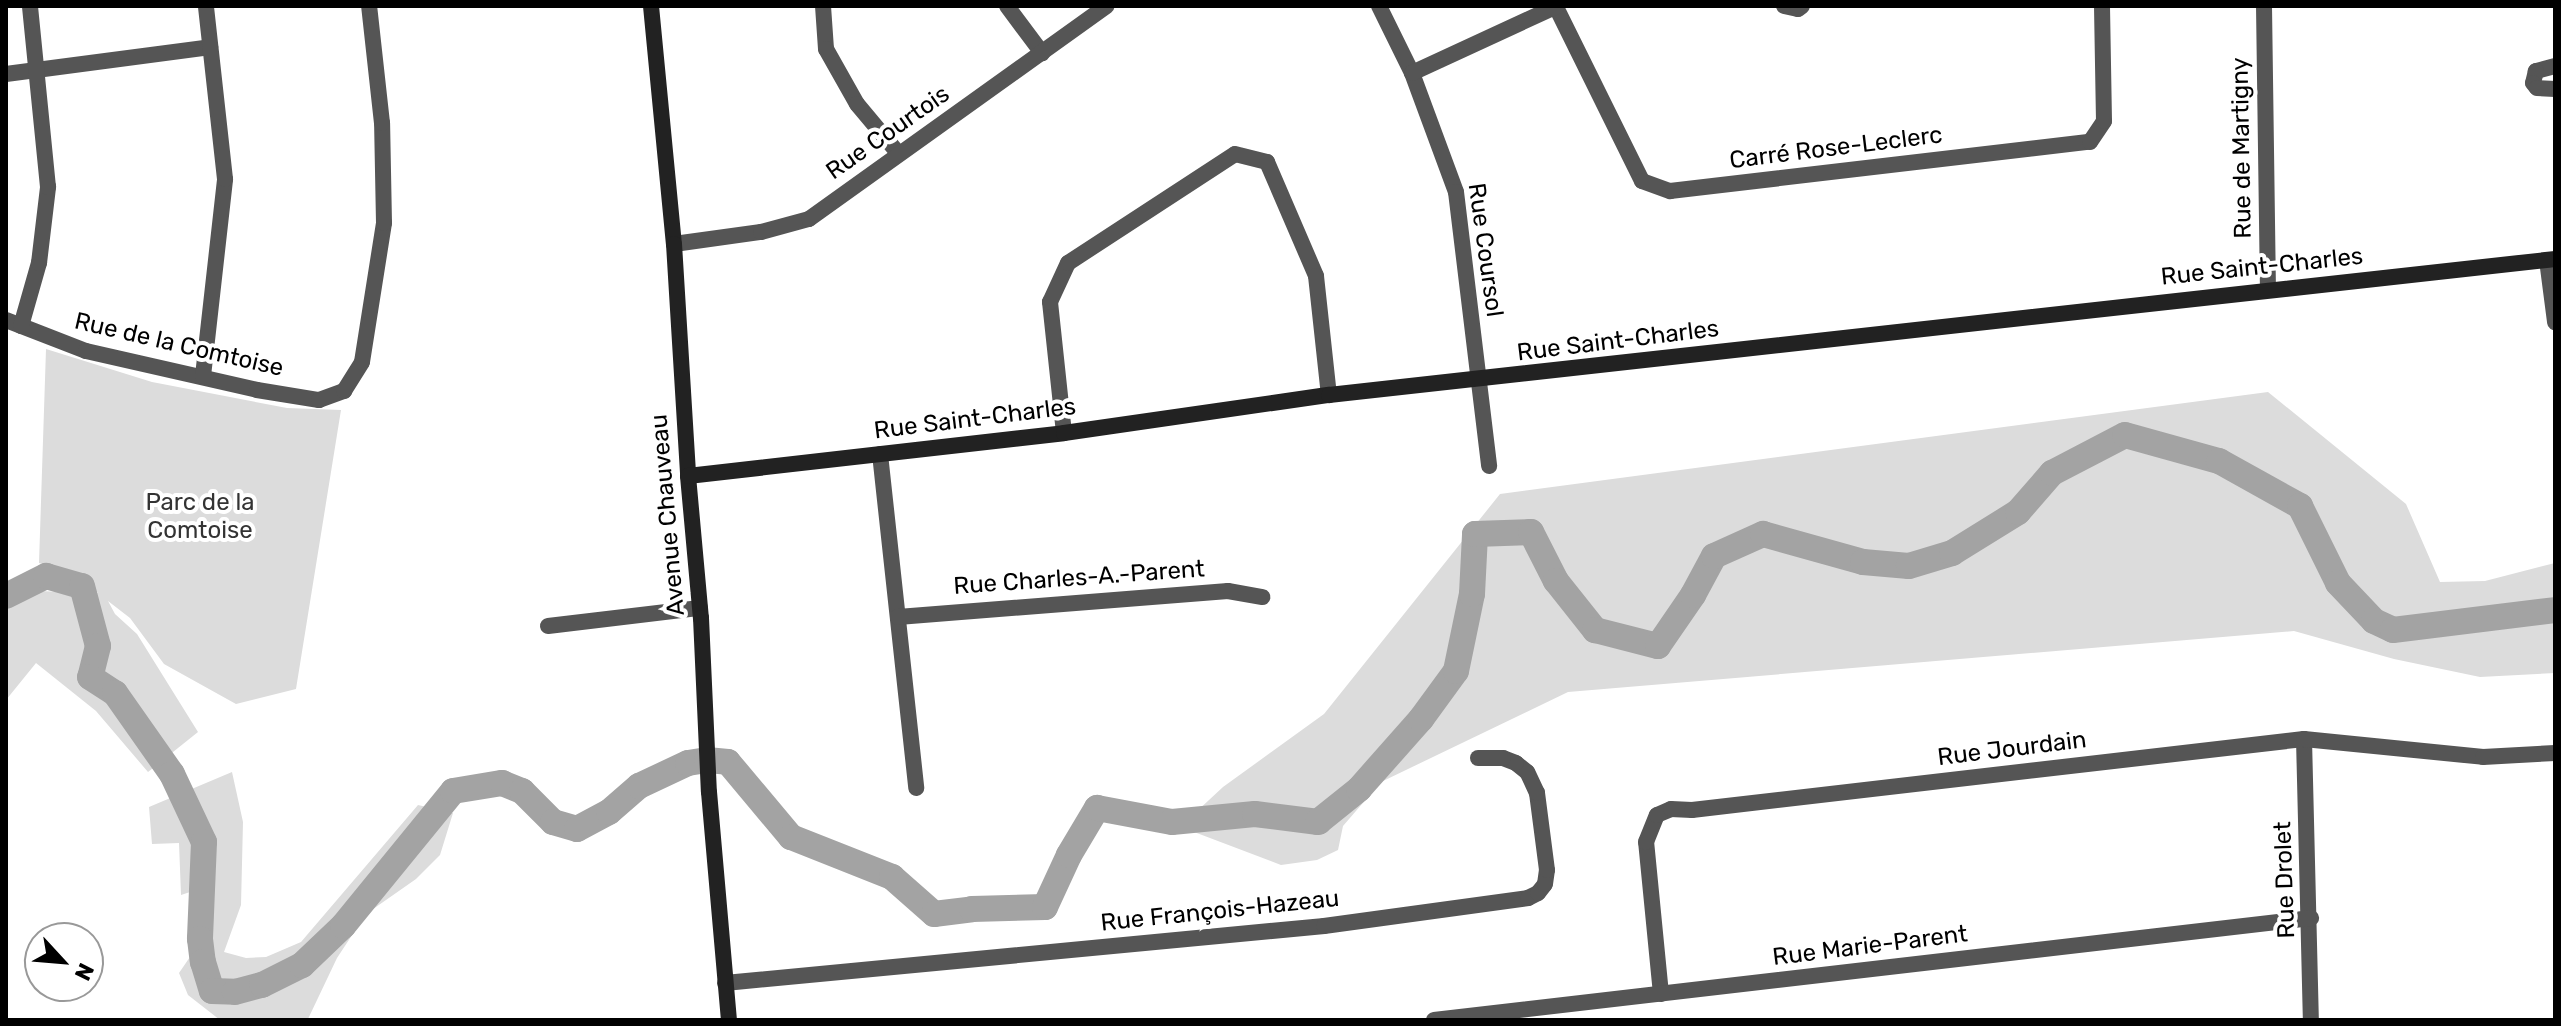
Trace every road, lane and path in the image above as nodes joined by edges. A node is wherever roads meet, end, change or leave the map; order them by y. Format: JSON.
{"nodes":[{"id":1,"x":30,"y":6,"type":"edge"},
{"id":2,"x":206,"y":6,"type":"edge"},
{"id":3,"x":369,"y":6,"type":"edge"},
{"id":4,"x":651,"y":6,"type":"edge"},
{"id":5,"x":823,"y":6,"type":"edge"},
{"id":6,"x":1007,"y":6,"type":"edge"},
{"id":7,"x":1107,"y":6,"type":"edge"},
{"id":8,"x":1379,"y":6,"type":"edge"},
{"id":9,"x":1556,"y":6,"type":"edge"},
{"id":10,"x":1784,"y":6,"type":"edge"},
{"id":11,"x":1802,"y":6,"type":"edge"},
{"id":12,"x":2102,"y":6,"type":"edge"},
{"id":13,"x":2264,"y":6,"type":"edge"},
{"id":14,"x":210,"y":47,"type":"junction"},
{"id":15,"x":1042,"y":53,"type":"junction"},
{"id":16,"x":2555,"y":66,"type":"edge"},
{"id":17,"x":39,"y":71,"type":"junction"},
{"id":18,"x":1412,"y":73,"type":"junction"},
{"id":19,"x":6,"y":74,"type":"edge"},
{"id":20,"x":2555,"y":89,"type":"edge"},
{"id":21,"x":899,"y":154,"type":"junction"},
{"id":22,"x":674,"y":244,"type":"junction"},
{"id":23,"x":2551,"y":260,"type":"edge"},
{"id":24,"x":2268,"y":290,"type":"junction"},
{"id":25,"x":2555,"y":322,"type":"edge"},
{"id":26,"x":13,"y":323,"type":"edge"},
{"id":27,"x":203,"y":376,"type":"junction"},
{"id":28,"x":1478,"y":381,"type":"junction"},
{"id":29,"x":1329,"y":395,"type":"junction"},
{"id":30,"x":1064,"y":433,"type":"junction"},
{"id":31,"x":880,"y":454,"type":"junction"},
{"id":32,"x":1489,"y":466,"type":"dead end"},
{"id":33,"x":688,"y":476,"type":"junction"},
{"id":34,"x":1262,"y":597,"type":"dead end"},
{"id":35,"x":700,"y":608,"type":"junction"},
{"id":36,"x":898,"y":617,"type":"junction"},
{"id":37,"x":548,"y":626,"type":"dead end"},
{"id":38,"x":2304,"y":739,"type":"junction"},
{"id":39,"x":2555,"y":753,"type":"edge"},
{"id":40,"x":1478,"y":758,"type":"dead end"},
{"id":41,"x":916,"y":788,"type":"dead end"},
{"id":42,"x":2311,"y":918,"type":"junction"},
{"id":43,"x":725,"y":983,"type":"junction"},
{"id":44,"x":1661,"y":994,"type":"junction"},
{"id":45,"x":729,"y":1020,"type":"edge"},
{"id":46,"x":1434,"y":1020,"type":"edge"},
{"id":47,"x":2311,"y":1020,"type":"edge"}],
"edges":[{"from":1,"to":17,"type":"street"},
{"from":2,"to":14,"type":"street"},
{"from":3,"to":27,"type":"street","name":"Rue de la Comtoise"},
{"from":4,"to":22,"type":"street","name":"Avenue Chauveau"},
{"from":5,"to":21,"type":"street"},
{"from":6,"to":15,"type":"street"},
{"from":7,"to":15,"type":"street","name":"Rue Courtois"},
{"from":8,"to":18,"type":"street","name":"Rue Coursol"},
{"from":9,"to":12,"type":"street","name":"Carré Rose-Leclerc"},
{"from":9,"to":18,"type":"street"},
{"from":10,"to":11,"type":"street"},
{"from":13,"to":24,"type":"street","name":"Rue de Martigny"},
{"from":14,"to":17,"type":"street"},
{"from":14,"to":27,"type":"street"},
{"from":15,"to":21,"type":"street","name":"Rue Courtois"},
{"from":16,"to":20,"type":"street"},
{"from":17,"to":19,"type":"street"},
{"from":17,"to":26,"type":"street"},
{"from":18,"to":28,"type":"street","name":"Rue Coursol"},
{"from":21,"to":22,"type":"street","name":"Rue Courtois"},
{"from":22,"to":33,"type":"street","name":"Avenue Chauveau"},
{"from":23,"to":24,"type":"street","name":"Rue Saint-Charles"},
{"from":23,"to":25,"type":"street"},
{"from":24,"to":28,"type":"street","name":"Rue Saint-Charles"},
{"from":26,"to":27,"type":"street","name":"Rue de la Comtoise"},
{"from":28,"to":29,"type":"street","name":"Rue Saint-Charles"},
{"from":28,"to":32,"type":"street","name":"Rue Coursol"},
{"from":29,"to":30,"type":"street","name":"Rue Saint-Charles"},
{"from":29,"to":30,"type":"street"},
{"from":30,"to":31,"type":"street","name":"Rue Saint-Charles"},
{"from":31,"to":33,"type":"street","name":"Rue Saint-Charles"},
{"from":31,"to":36,"type":"street"},
{"from":33,"to":35,"type":"street","name":"Avenue Chauveau"},
{"from":34,"to":36,"type":"street","name":"Rue Charles-A.-Parent"},
{"from":35,"to":37,"type":"street"},
{"from":35,"to":43,"type":"street","name":"Avenue Chauveau"},
{"from":36,"to":41,"type":"street"},
{"from":38,"to":39,"type":"street","name":"Rue Jourdain"},
{"from":38,"to":42,"type":"street","name":"Rue Drolet"},
{"from":38,"to":44,"type":"street","name":"Rue Jourdain"},
{"from":40,"to":43,"type":"street","name":"Rue François-Hazeau"},
{"from":42,"to":44,"type":"street","name":"Rue Marie-Parent"},
{"from":42,"to":47,"type":"street","name":"Rue Drolet"},
{"from":43,"to":45,"type":"street","name":"Avenue Chauveau"},
{"from":44,"to":46,"type":"street","name":"Rue Marie-Parent"}]}
